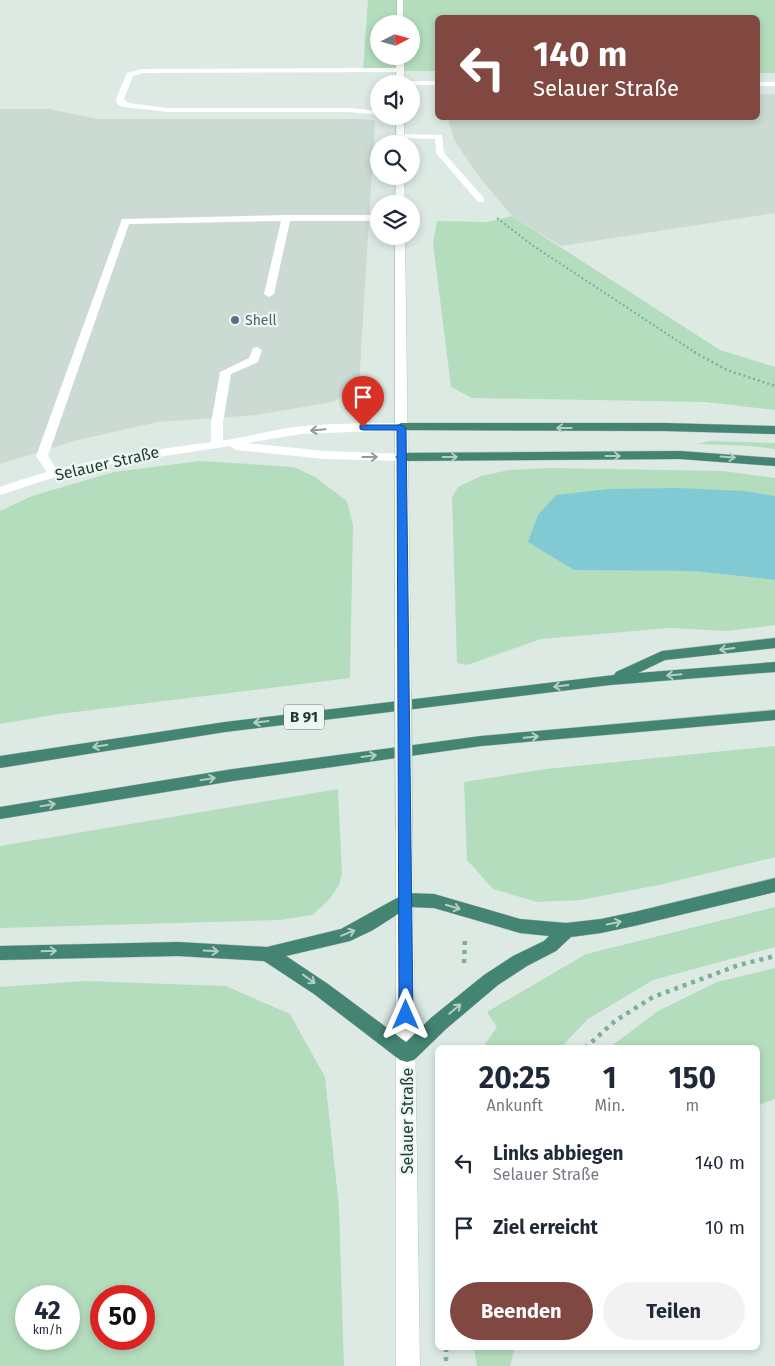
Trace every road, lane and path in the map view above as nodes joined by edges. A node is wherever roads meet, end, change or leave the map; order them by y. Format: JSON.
{"nodes":[{"id":1,"x":400,"y":0,"type":"edge"},
{"id":2,"x":400,"y":15,"type":"edge"},
{"id":3,"x":400,"y":65,"type":"edge"},
{"id":4,"x":400,"y":70,"type":"junction"},
{"id":5,"x":400,"y":75,"type":"edge"},
{"id":6,"x":420,"y":83,"type":"edge"},
{"id":7,"x":435,"y":83,"type":"edge"},
{"id":8,"x":760,"y":84,"type":"edge"},
{"id":9,"x":775,"y":84,"type":"edge"},
{"id":10,"x":370,"y":112,"type":"edge"},
{"id":11,"x":420,"y":138,"type":"edge"},
{"id":12,"x":481,"y":200,"type":"joint"},
{"id":13,"x":286,"y":218,"type":"junction"},
{"id":14,"x":370,"y":218,"type":"edge"},
{"id":15,"x":400,"y":245,"type":"edge"},
{"id":16,"x":269,"y":294,"type":"dead end"},
{"id":17,"x":257,"y":350,"type":"dead end"},
{"id":18,"x":775,"y":386,"type":"edge"},
{"id":19,"x":401,"y":428,"type":"junction"},
{"id":20,"x":775,"y":430,"type":"edge"},
{"id":21,"x":217,"y":444,"type":"junction"},
{"id":22,"x":402,"y":457,"type":"junction"},
{"id":23,"x":775,"y":462,"type":"edge"},
{"id":24,"x":54,"y":474,"type":"junction"},
{"id":25,"x":0,"y":491,"type":"edge"},
{"id":26,"x":775,"y":643,"type":"edge"},
{"id":27,"x":775,"y":666,"type":"edge"},
{"id":28,"x":610,"y":680,"type":"junction"},
{"id":29,"x":775,"y":715,"type":"edge"},
{"id":30,"x":0,"y":762,"type":"edge"},
{"id":31,"x":0,"y":813,"type":"edge"},
{"id":32,"x":775,"y":885,"type":"edge"},
{"id":33,"x":406,"y":900,"type":"junction"},
{"id":34,"x":465,"y":911,"type":"junction"},
{"id":35,"x":566,"y":930,"type":"junction"},
{"id":36,"x":0,"y":953,"type":"edge"},
{"id":37,"x":267,"y":954,"type":"junction"},
{"id":38,"x":775,"y":956,"type":"edge"},
{"id":39,"x":464,"y":1002,"type":"junction"},
{"id":40,"x":587,"y":1045,"type":"edge"},
{"id":41,"x":406,"y":1054,"type":"junction"},
{"id":42,"x":446,"y":1350,"type":"edge"},
{"id":43,"x":408,"y":1366,"type":"edge"},
{"id":44,"x":446,"y":1366,"type":"edge"}],
"edges":[{"from":1,"to":2,"type":"main road"},
{"from":3,"to":4,"type":"main road"},
{"from":4,"to":5,"type":"main road"},
{"from":4,"to":10,"type":"main road"},
{"from":6,"to":7,"type":"main road"},
{"from":8,"to":9,"type":"main road"},
{"from":11,"to":12,"type":"main road"},
{"from":12,"to":18,"type":"path"},
{"from":13,"to":14,"type":"main road"},
{"from":13,"to":16,"type":"main road"},
{"from":13,"to":24,"type":"main road"},
{"from":15,"to":19,"type":"main road","name":"Selauer Straße"},
{"from":17,"to":21,"type":"main road"},
{"from":20,"to":19,"type":"highway","one_way":true},
{"from":19,"to":21,"type":"main road","name":"Selauer Straße","one_way":true},
{"from":19,"to":22,"type":"main road","name":"Selauer Straße"},
{"from":21,"to":22,"type":"main road","name":"Selauer Straße","one_way":true},
{"from":21,"to":24,"type":"main road","name":"Selauer Straße"},
{"from":22,"to":23,"type":"highway","one_way":true},
{"from":22,"to":33,"type":"main road","name":"Selauer Straße","bridge":true},
{"from":24,"to":25,"type":"main road","name":"Selauer Straße"},
{"from":26,"to":28,"type":"highway","one_way":true},
{"from":27,"to":28,"type":"highway","number":"B 91","one_way":true},
{"from":28,"to":30,"type":"highway","number":"B 91","one_way":true},
{"from":31,"to":29,"type":"highway","one_way":true},
{"from":35,"to":32,"type":"highway","one_way":true},
{"from":33,"to":34,"type":"highway","one_way":true},
{"from":37,"to":33,"type":"highway","one_way":true},
{"from":33,"to":41,"type":"main road","name":"Selauer Straße"},
{"from":34,"to":35,"type":"highway"},
{"from":34,"to":39,"type":"path"},
{"from":35,"to":39,"type":"highway"},
{"from":36,"to":37,"type":"highway","one_way":true},
{"from":37,"to":41,"type":"highway","one_way":true},
{"from":38,"to":40,"type":"path"},
{"from":41,"to":39,"type":"highway","one_way":true},
{"from":41,"to":43,"type":"main road","name":"Selauer Straße"},
{"from":42,"to":44,"type":"path"}]}
